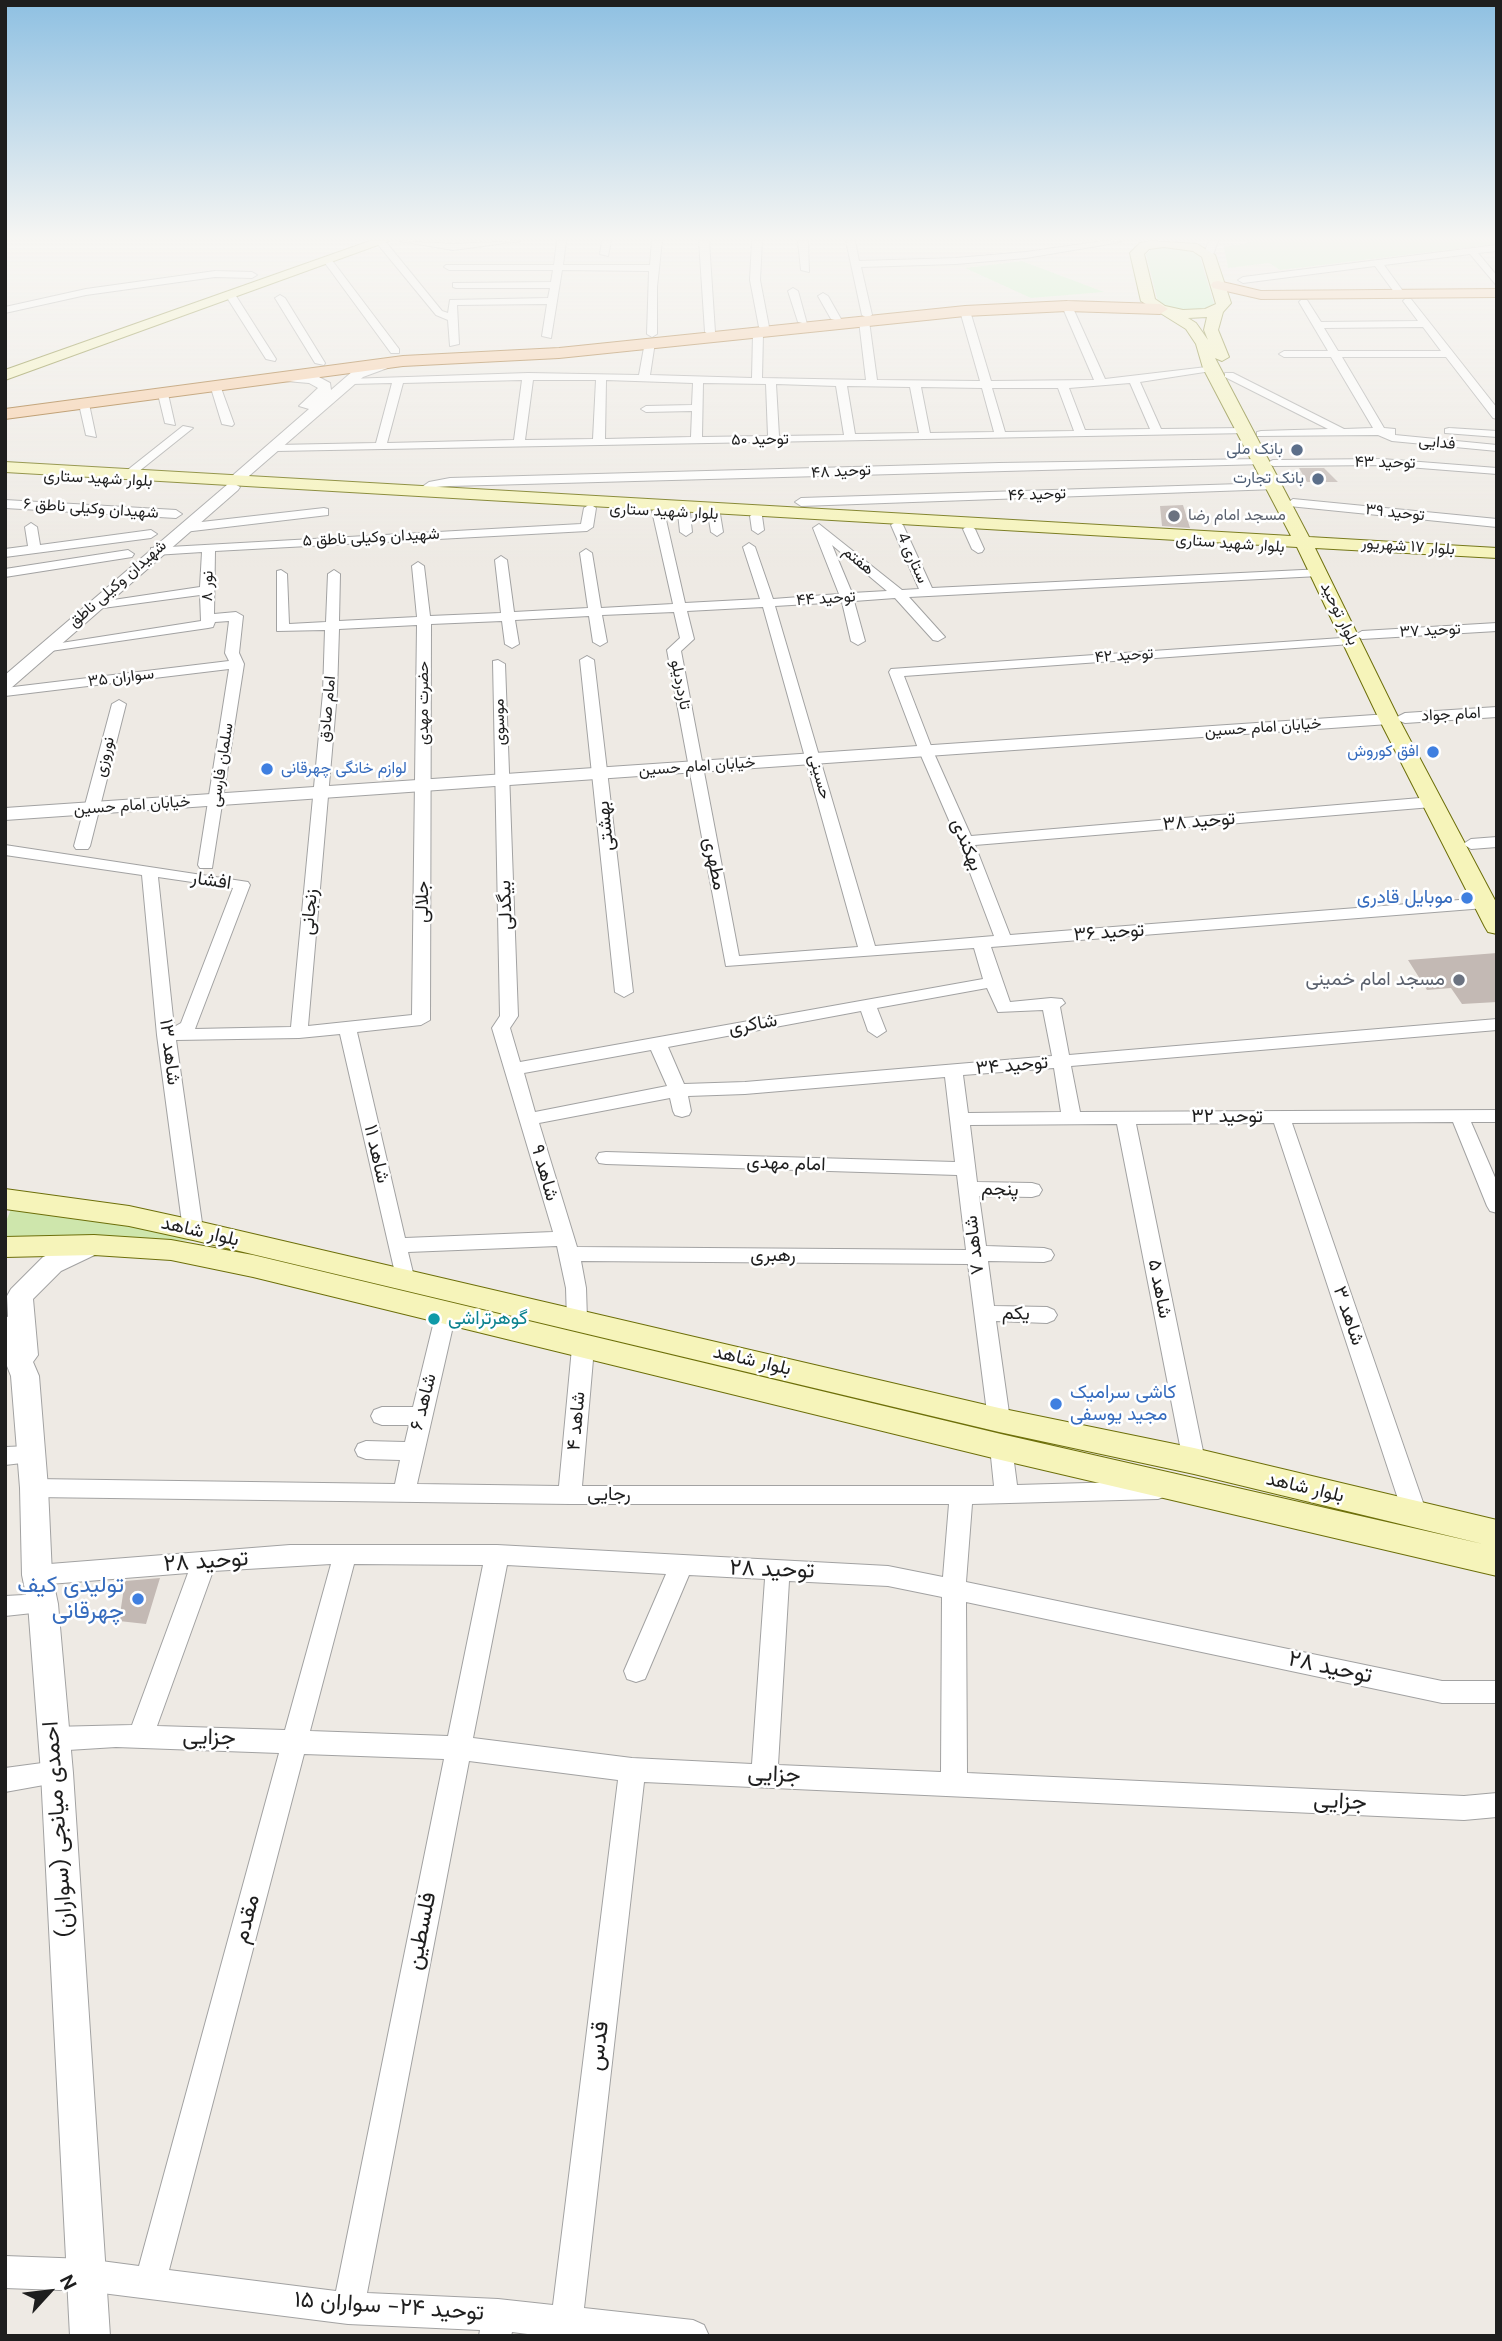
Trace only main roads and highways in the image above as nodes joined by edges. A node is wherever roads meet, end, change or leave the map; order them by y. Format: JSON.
{"nodes":[{"id":1,"x":36,"y":350,"type":"edge"},
{"id":2,"x":76,"y":350,"type":"edge"},
{"id":3,"x":424,"y":350,"type":"edge"},
{"id":4,"x":566,"y":350,"type":"edge"},
{"id":5,"x":1204,"y":350,"type":"edge"},
{"id":6,"x":1219,"y":350,"type":"edge"},
{"id":7,"x":391,"y":357,"type":"junction"},
{"id":8,"x":5,"y":361,"type":"edge"},
{"id":9,"x":5,"y":375,"type":"edge"},
{"id":10,"x":149,"y":383,"type":"junction"},
{"id":11,"x":163,"y":394,"type":"junction"},
{"id":12,"x":93,"y":399,"type":"junction"},
{"id":13,"x":5,"y":401,"type":"edge"},
{"id":14,"x":14,"y":415,"type":"edge"},
{"id":15,"x":1252,"y":432,"type":"junction"},
{"id":16,"x":1267,"y":463,"type":"junction"},
{"id":17,"x":5,"y":467,"type":"edge"},
{"id":18,"x":5,"y":473,"type":"edge"},
{"id":19,"x":232,"y":476,"type":"junction"},
{"id":20,"x":423,"y":493,"type":"junction"},
{"id":21,"x":813,"y":515,"type":"junction"},
{"id":22,"x":1313,"y":548,"type":"junction"},
{"id":23,"x":1371,"y":549,"type":"junction"},
{"id":24,"x":1497,"y":553,"type":"edge"},
{"id":25,"x":1497,"y":559,"type":"edge"},
{"id":26,"x":1397,"y":718,"type":"junction"},
{"id":27,"x":1491,"y":897,"type":"edge"},
{"id":28,"x":1497,"y":927,"type":"edge"},
{"id":29,"x":5,"y":1199,"type":"edge"},
{"id":30,"x":5,"y":1247,"type":"edge"},
{"id":31,"x":580,"y":1334,"type":"junction"},
{"id":32,"x":1189,"y":1475,"type":"junction"},
{"id":33,"x":1497,"y":1534,"type":"edge"},
{"id":34,"x":1497,"y":1562,"type":"edge"}],
"edges":[{"from":1,"to":8,"type":"main road"},
{"from":2,"to":9,"type":"main road"},
{"from":3,"to":7,"type":"main road"},
{"from":4,"to":7,"type":"main road"},
{"from":5,"to":15,"type":"main road","name":"بلوار توحید"},
{"from":6,"to":15,"type":"main road","name":"بلوار توحید"},
{"from":7,"to":10,"type":"main road"},
{"from":7,"to":11,"type":"main road"},
{"from":10,"to":11,"type":"main road"},
{"from":10,"to":12,"type":"main road"},
{"from":11,"to":12,"type":"main road"},
{"from":12,"to":13,"type":"main road"},
{"from":12,"to":14,"type":"main road"},
{"from":15,"to":16,"type":"main road","name":"بلوار توحید"},
{"from":16,"to":22,"type":"main road","name":"بلوار توحید"},
{"from":16,"to":22,"type":"main road","name":"بلوار توحید"},
{"from":17,"to":19,"type":"main road","name":"بلوار شهید ستاری"},
{"from":18,"to":19,"type":"main road","name":"بلوار شهید ستاری"},
{"from":19,"to":20,"type":"main road","name":"بلوار شهید ستاری"},
{"from":20,"to":21,"type":"main road","name":"بلوار شهید ستاری"},
{"from":20,"to":21,"type":"main road","name":"بلوار شهید ستاری"},
{"from":21,"to":22,"type":"main road","name":"بلوار شهید ستاری"},
{"from":21,"to":22,"type":"main road","name":"بلوار شهید ستاری"},
{"from":22,"to":23,"type":"main road"},
{"from":22,"to":23,"type":"main road","name":"بلوار شهید ستاری"},
{"from":22,"to":26,"type":"main road","name":"بلوار توحید"},
{"from":23,"to":24,"type":"main road","name":"بلوار ۱۷ شهریور"},
{"from":23,"to":25,"type":"main road","name":"بلوار ۱۷ شهریور"},
{"from":26,"to":27,"type":"main road","name":"بلوار توحید"},
{"from":26,"to":27,"type":"main road","name":"بلوار توحید"},
{"from":27,"to":28,"type":"main road","name":"بلوار توحید"},
{"from":29,"to":31,"type":"main road","name":"بلوار شاهد"},
{"from":30,"to":31,"type":"main road","name":"بلوار شاهد"},
{"from":31,"to":32,"type":"main road","name":"بلوار شاهد"},
{"from":32,"to":33,"type":"main road","name":"بلوار شاهد"},
{"from":32,"to":34,"type":"main road","name":"بلوار شاهد"}]}
